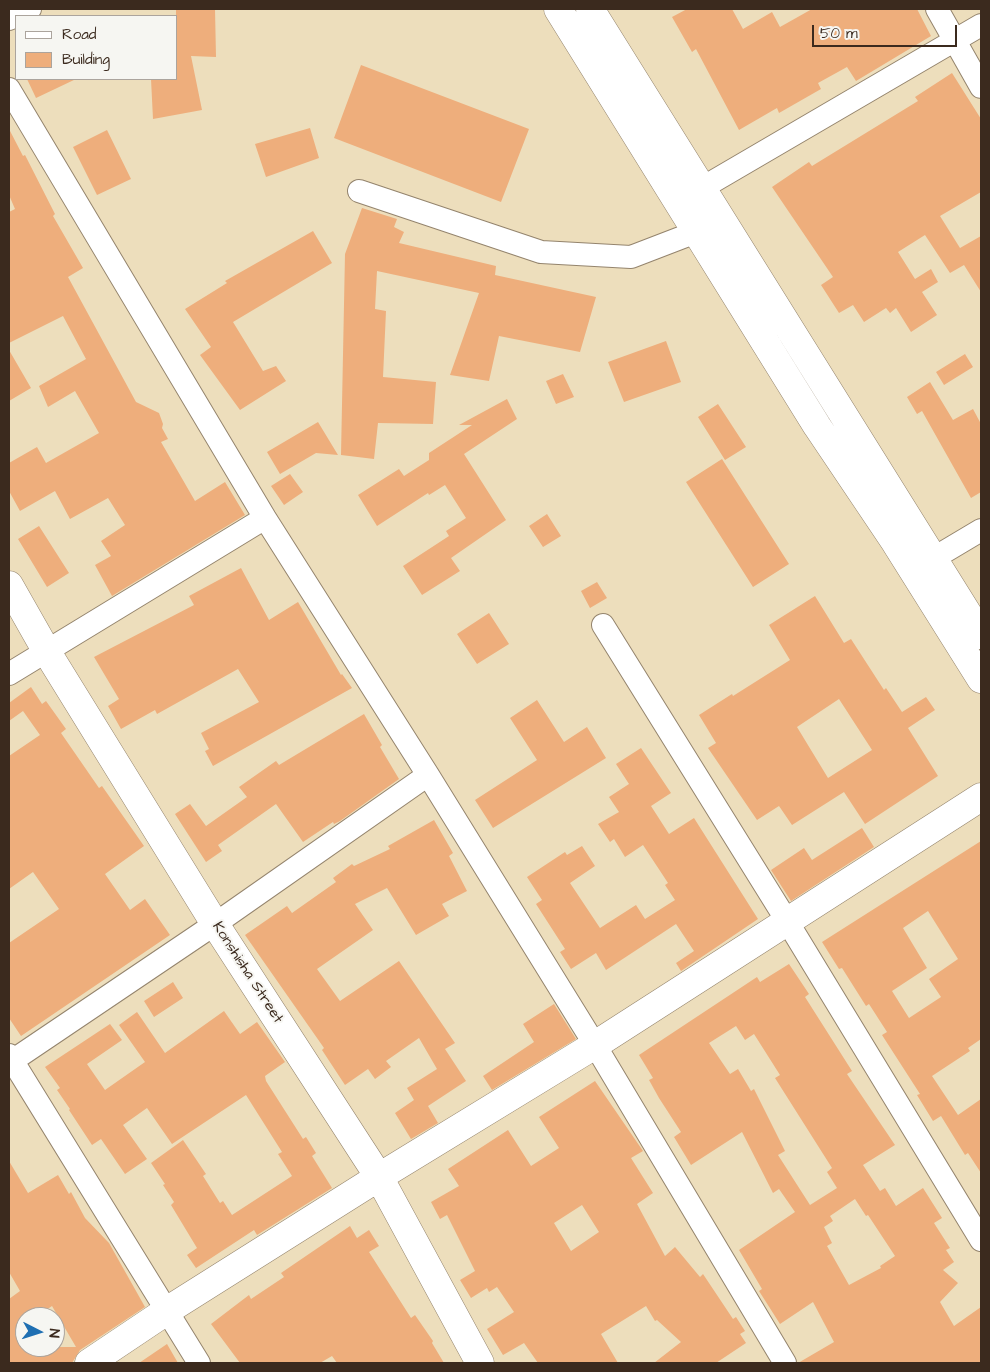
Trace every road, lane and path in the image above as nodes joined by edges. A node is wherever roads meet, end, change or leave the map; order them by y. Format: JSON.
{"nodes":[{"id":1,"x":30,"y":9,"type":"edge"},
{"id":2,"x":558,"y":9,"type":"edge"},
{"id":3,"x":590,"y":9,"type":"edge"},
{"id":4,"x":937,"y":9,"type":"edge"},
{"id":5,"x":17,"y":15,"type":"edge"},
{"id":6,"x":981,"y":25,"type":"edge"},
{"id":7,"x":954,"y":40,"type":"junction"},
{"id":8,"x":981,"y":87,"type":"edge"},
{"id":9,"x":9,"y":89,"type":"edge"},
{"id":10,"x":702,"y":188,"type":"junction"},
{"id":11,"x":359,"y":191,"type":"dead end"},
{"id":12,"x":696,"y":232,"type":"junction"},
{"id":13,"x":264,"y":518,"type":"junction"},
{"id":14,"x":981,"y":530,"type":"edge"},
{"id":15,"x":934,"y":558,"type":"junction"},
{"id":16,"x":9,"y":585,"type":"edge"},
{"id":17,"x":603,"y":625,"type":"dead end"},
{"id":18,"x":981,"y":635,"type":"edge"},
{"id":19,"x":47,"y":652,"type":"junction"},
{"id":20,"x":9,"y":674,"type":"edge"},
{"id":21,"x":981,"y":679,"type":"edge"},
{"id":22,"x":428,"y":775,"type":"junction"},
{"id":23,"x":981,"y":797,"type":"edge"},
{"id":24,"x":787,"y":921,"type":"junction"},
{"id":25,"x":215,"y":924,"type":"junction"},
{"id":26,"x":595,"y":1046,"type":"junction"},
{"id":27,"x":10,"y":1060,"type":"edge"},
{"id":28,"x":379,"y":1177,"type":"junction"},
{"id":29,"x":981,"y":1240,"type":"edge"},
{"id":30,"x":168,"y":1310,"type":"junction"},
{"id":31,"x":88,"y":1363,"type":"edge"},
{"id":32,"x":199,"y":1363,"type":"edge"},
{"id":33,"x":480,"y":1363,"type":"edge"},
{"id":34,"x":785,"y":1363,"type":"edge"}],
"edges":[{"from":1,"to":5,"type":"street"},
{"from":2,"to":12,"type":"street"},
{"from":3,"to":10,"type":"street"},
{"from":4,"to":7,"type":"street"},
{"from":6,"to":7,"type":"street"},
{"from":7,"to":8,"type":"street"},
{"from":7,"to":10,"type":"street"},
{"from":9,"to":13,"type":"street"},
{"from":10,"to":15,"type":"street"},
{"from":11,"to":12,"type":"street"},
{"from":12,"to":21,"type":"street"},
{"from":13,"to":19,"type":"street"},
{"from":13,"to":22,"type":"street"},
{"from":14,"to":15,"type":"street"},
{"from":15,"to":18,"type":"street"},
{"from":16,"to":19,"type":"street","name":"Konshisha Street"},
{"from":17,"to":24,"type":"street"},
{"from":19,"to":20,"type":"street"},
{"from":19,"to":25,"type":"street","name":"Konshisha Street"},
{"from":22,"to":25,"type":"street"},
{"from":22,"to":26,"type":"street"},
{"from":23,"to":24,"type":"street"},
{"from":24,"to":26,"type":"street"},
{"from":24,"to":29,"type":"street"},
{"from":25,"to":27,"type":"street"},
{"from":25,"to":28,"type":"street","name":"Konshisha Street"},
{"from":26,"to":28,"type":"street"},
{"from":26,"to":34,"type":"street"},
{"from":27,"to":30,"type":"street"},
{"from":28,"to":30,"type":"street"},
{"from":28,"to":33,"type":"street","name":"Konshisha Street"},
{"from":30,"to":31,"type":"street"},
{"from":30,"to":32,"type":"street"}]}
